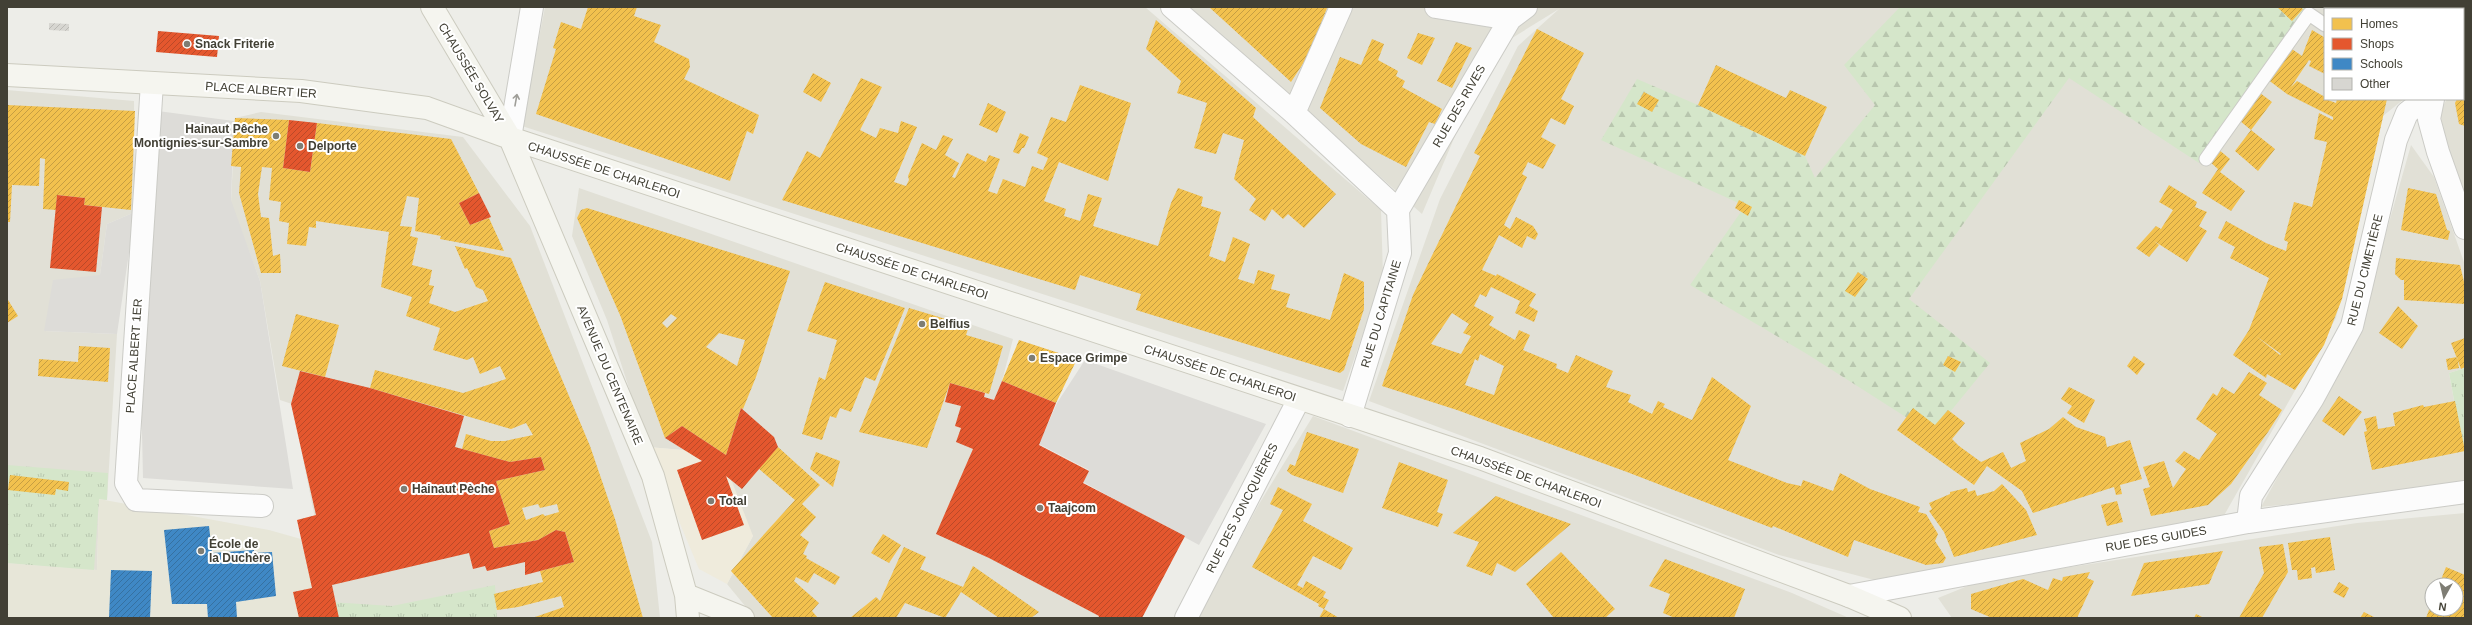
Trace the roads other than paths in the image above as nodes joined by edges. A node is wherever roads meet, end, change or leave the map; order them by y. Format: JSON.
{"nodes":[{"id":1,"x":432,"y":7,"type":"edge"},
{"id":2,"x":532,"y":7,"type":"edge"},
{"id":3,"x":1172,"y":7,"type":"edge"},
{"id":4,"x":1341,"y":7,"type":"edge"},
{"id":5,"x":1436,"y":7,"type":"edge"},
{"id":6,"x":1518,"y":13,"type":"edge"},
{"id":7,"x":2324,"y":24,"type":"edge"},
{"id":8,"x":7,"y":75,"type":"edge"},
{"id":9,"x":152,"y":83,"type":"junction"},
{"id":10,"x":2424,"y":100,"type":"edge"},
{"id":11,"x":2433,"y":100,"type":"edge"},
{"id":12,"x":1294,"y":113,"type":"junction"},
{"id":13,"x":510,"y":138,"type":"junction"},
{"id":14,"x":2206,"y":158,"type":"dead end"},
{"id":15,"x":1398,"y":210,"type":"junction"},
{"id":16,"x":2465,"y":228,"type":"edge"},
{"id":17,"x":1299,"y":399,"type":"junction"},
{"id":18,"x":1350,"y":416,"type":"junction"},
{"id":19,"x":2465,"y":492,"type":"edge"},
{"id":20,"x":262,"y":506,"type":"dead end"},
{"id":21,"x":2248,"y":522,"type":"junction"},
{"id":22,"x":686,"y":595,"type":"junction"},
{"id":23,"x":1849,"y":596,"type":"junction"},
{"id":24,"x":688,"y":618,"type":"edge"},
{"id":25,"x":744,"y":618,"type":"edge"},
{"id":26,"x":1186,"y":618,"type":"edge"},
{"id":27,"x":1900,"y":618,"type":"edge"}],
"edges":[{"from":1,"to":13,"type":"main road","name":"CHAUSSÉE SOLVAY"},
{"from":13,"to":2,"type":"street","one_way":true},
{"from":3,"to":12,"type":"street"},
{"from":4,"to":12,"type":"street"},
{"from":5,"to":6,"type":"street"},
{"from":6,"to":15,"type":"street","name":"RUE DES RIVES"},
{"from":7,"to":14,"type":"lane"},
{"from":8,"to":9,"type":"main road","name":"PLACE ALBERT IER"},
{"from":9,"to":13,"type":"main road","name":"PLACE ALBERT IER"},
{"from":9,"to":20,"type":"street","name":"PLACE ALBERT 1ER"},
{"from":10,"to":21,"type":"street","name":"RUE DU CIMETIÈRE"},
{"from":11,"to":16,"type":"street"},
{"from":12,"to":15,"type":"street"},
{"from":13,"to":17,"type":"main road","name":"CHAUSSÉE DE CHARLEROI"},
{"from":13,"to":22,"type":"main road","name":"AVENUE DU CENTENAIRE"},
{"from":15,"to":18,"type":"street","name":"RUE DU CAPITAINE"},
{"from":17,"to":18,"type":"main road","name":"CHAUSSÉE DE CHARLEROI"},
{"from":17,"to":26,"type":"street","name":"RUE DES JONCQUIÈRES"},
{"from":18,"to":23,"type":"main road","name":"CHAUSSÉE DE CHARLEROI"},
{"from":19,"to":21,"type":"street","name":"RUE DES GUIDES"},
{"from":21,"to":23,"type":"street","name":"RUE DES GUIDES"},
{"from":22,"to":24,"type":"main road","name":"AVENUE DU CENTENAIRE"},
{"from":22,"to":25,"type":"main road"},
{"from":23,"to":27,"type":"main road","name":"CHAUSSÉE DE CHARLEROI"}]}
